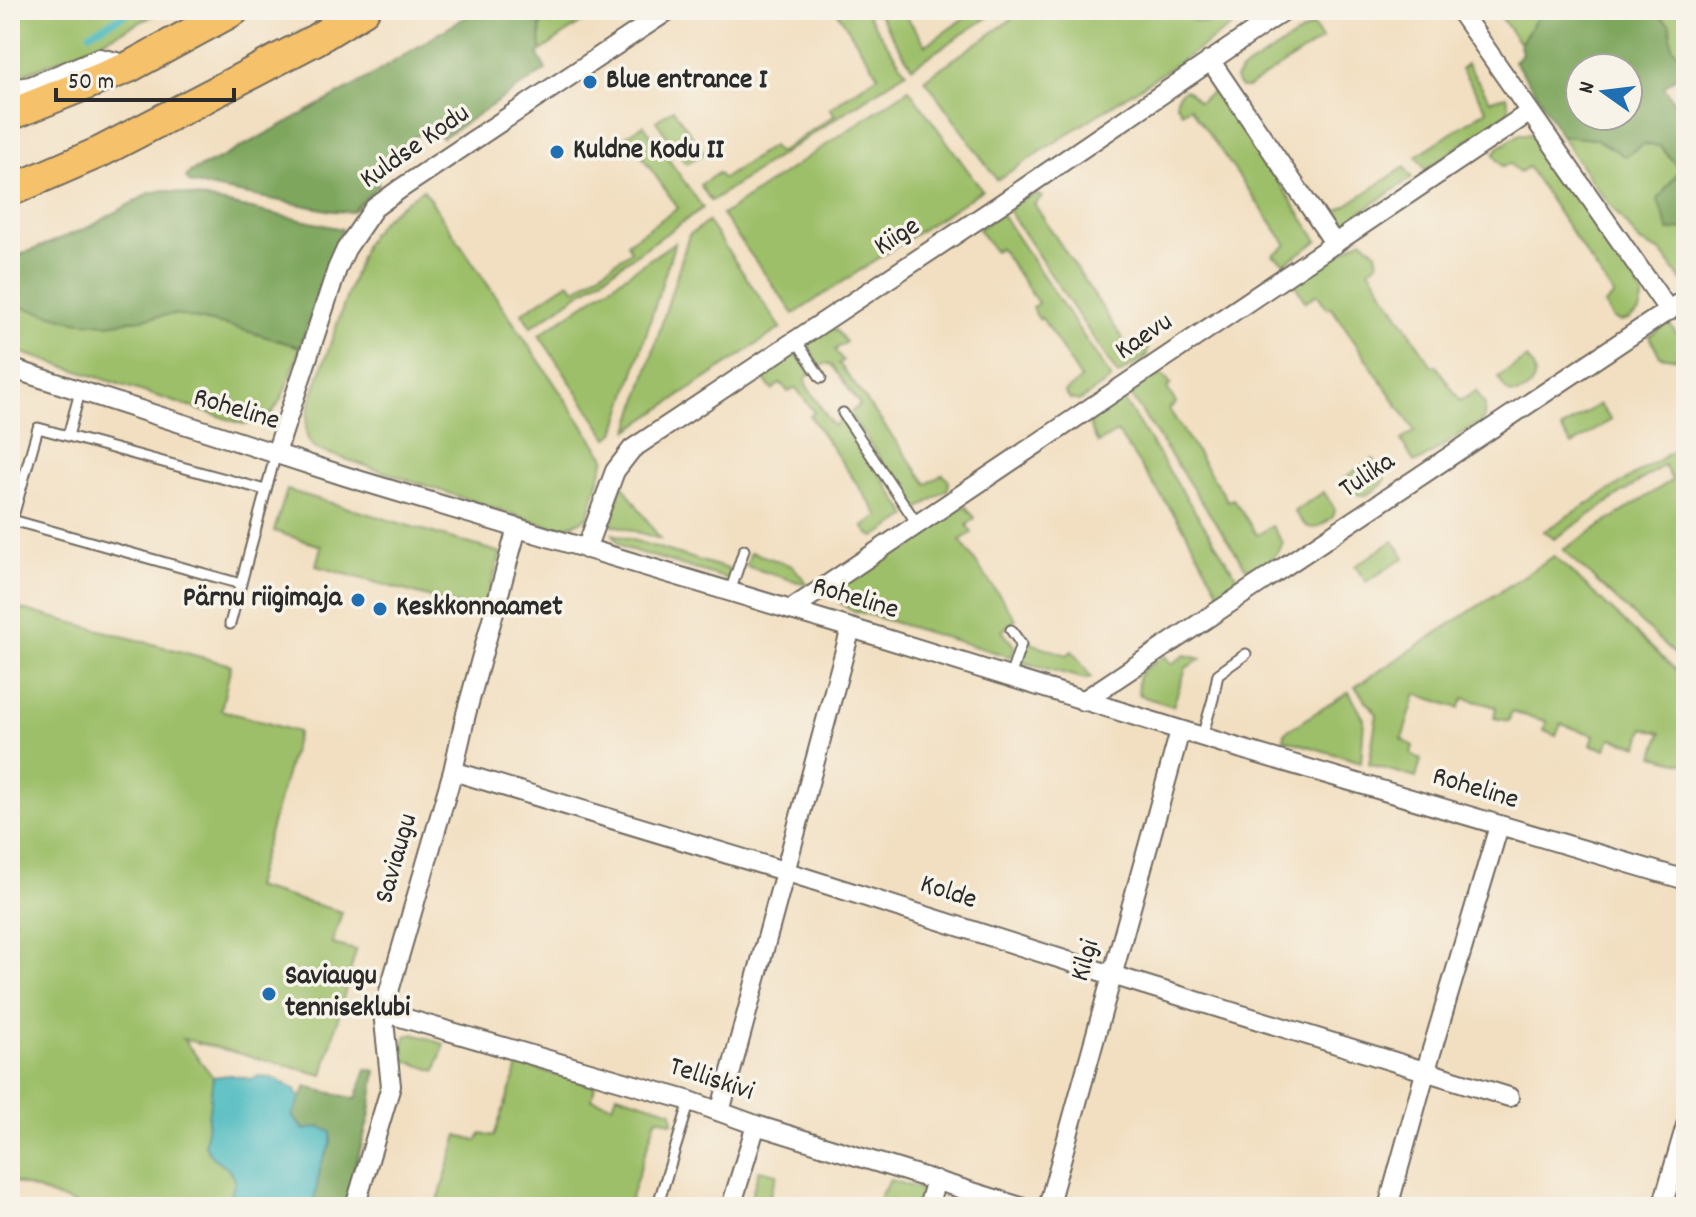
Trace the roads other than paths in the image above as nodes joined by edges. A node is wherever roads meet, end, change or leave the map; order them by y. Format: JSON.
{"nodes":[{"id":1,"x":234,"y":10,"type":"edge"},
{"id":2,"x":364,"y":10,"type":"edge"},
{"id":3,"x":669,"y":10,"type":"edge"},
{"id":4,"x":1285,"y":10,"type":"edge"},
{"id":5,"x":1459,"y":10,"type":"edge"},
{"id":6,"x":1210,"y":60,"type":"junction"},
{"id":7,"x":129,"y":67,"type":"junction"},
{"id":8,"x":10,"y":91,"type":"edge"},
{"id":9,"x":1530,"y":112,"type":"junction"},
{"id":10,"x":10,"y":115,"type":"edge"},
{"id":11,"x":10,"y":191,"type":"edge"},
{"id":12,"x":1335,"y":244,"type":"junction"},
{"id":13,"x":1677,"y":306,"type":"edge"},
{"id":14,"x":795,"y":339,"type":"junction"},
{"id":15,"x":10,"y":368,"type":"edge"},
{"id":16,"x":821,"y":378,"type":"dead end"},
{"id":17,"x":80,"y":392,"type":"junction"},
{"id":18,"x":843,"y":413,"type":"dead end"},
{"id":19,"x":68,"y":436,"type":"junction"},
{"id":20,"x":276,"y":453,"type":"junction"},
{"id":21,"x":265,"y":490,"type":"junction"},
{"id":22,"x":918,"y":525,"type":"junction"},
{"id":23,"x":517,"y":528,"type":"junction"},
{"id":24,"x":586,"y":549,"type":"junction"},
{"id":25,"x":744,"y":550,"type":"dead end"},
{"id":26,"x":241,"y":584,"type":"junction"},
{"id":27,"x":730,"y":592,"type":"junction"},
{"id":28,"x":790,"y":610,"type":"junction"},
{"id":29,"x":230,"y":624,"type":"dead end"},
{"id":30,"x":851,"y":628,"type":"junction"},
{"id":31,"x":1011,"y":630,"type":"dead end"},
{"id":32,"x":1246,"y":654,"type":"dead end"},
{"id":33,"x":1010,"y":678,"type":"junction"},
{"id":34,"x":1083,"y":701,"type":"junction"},
{"id":35,"x":1180,"y":731,"type":"junction"},
{"id":36,"x":1202,"y":737,"type":"junction"},
{"id":37,"x":453,"y":771,"type":"junction"},
{"id":38,"x":1499,"y":826,"type":"junction"},
{"id":39,"x":784,"y":871,"type":"junction"},
{"id":40,"x":1686,"y":880,"type":"edge"},
{"id":41,"x":1112,"y":975,"type":"junction"},
{"id":42,"x":383,"y":1012,"type":"junction"},
{"id":43,"x":1425,"y":1073,"type":"junction"},
{"id":44,"x":1509,"y":1097,"type":"dead end"},
{"id":45,"x":690,"y":1101,"type":"junction"},
{"id":46,"x":720,"y":1112,"type":"junction"},
{"id":47,"x":756,"y":1125,"type":"junction"},
{"id":48,"x":1686,"y":1125,"type":"edge"},
{"id":49,"x":936,"y":1180,"type":"junction"},
{"id":50,"x":355,"y":1207,"type":"edge"},
{"id":51,"x":657,"y":1207,"type":"edge"},
{"id":52,"x":731,"y":1207,"type":"edge"},
{"id":53,"x":928,"y":1207,"type":"edge"},
{"id":54,"x":1021,"y":1207,"type":"edge"},
{"id":55,"x":1048,"y":1207,"type":"edge"},
{"id":56,"x":1388,"y":1207,"type":"edge"},
{"id":57,"x":1662,"y":1207,"type":"edge"}],
"edges":[{"from":1,"to":7,"type":"highway"},
{"from":2,"to":11,"type":"highway"},
{"from":3,"to":20,"type":"street","name":"Kuldse Kodu"},
{"from":4,"to":6,"type":"street","name":"Kiige"},
{"from":5,"to":9,"type":"street"},
{"from":6,"to":12,"type":"street"},
{"from":6,"to":14,"type":"street","name":"Kiige"},
{"from":7,"to":8,"type":"street"},
{"from":7,"to":10,"type":"highway"},
{"from":9,"to":12,"type":"street","name":"Kaevu"},
{"from":9,"to":13,"type":"street"},
{"from":12,"to":22,"type":"street","name":"Kaevu"},
{"from":13,"to":34,"type":"street","name":"Tulika"},
{"from":14,"to":16,"type":"lane"},
{"from":14,"to":24,"type":"street","name":"Kiige"},
{"from":15,"to":17,"type":"street","name":"Roheline"},
{"from":17,"to":19,"type":"lane"},
{"from":17,"to":20,"type":"street","name":"Roheline"},
{"from":18,"to":22,"type":"lane"},
{"from":19,"to":21,"type":"lane"},
{"from":19,"to":26,"type":"lane"},
{"from":20,"to":21,"type":"lane"},
{"from":20,"to":23,"type":"street","name":"Roheline"},
{"from":21,"to":26,"type":"lane"},
{"from":22,"to":28,"type":"street","name":"Kaevu"},
{"from":23,"to":24,"type":"street","name":"Roheline"},
{"from":23,"to":37,"type":"street","name":"Saviaugu"},
{"from":24,"to":27,"type":"street","name":"Roheline"},
{"from":25,"to":27,"type":"lane"},
{"from":26,"to":29,"type":"lane"},
{"from":27,"to":28,"type":"street","name":"Roheline"},
{"from":28,"to":30,"type":"street","name":"Roheline"},
{"from":30,"to":33,"type":"street","name":"Roheline"},
{"from":30,"to":39,"type":"street"},
{"from":31,"to":33,"type":"lane"},
{"from":32,"to":36,"type":"lane"},
{"from":33,"to":34,"type":"street","name":"Roheline"},
{"from":34,"to":35,"type":"street","name":"Roheline"},
{"from":35,"to":36,"type":"street","name":"Roheline"},
{"from":35,"to":41,"type":"street","name":"Kilgi"},
{"from":36,"to":38,"type":"street","name":"Roheline"},
{"from":37,"to":39,"type":"street","name":"Kolde"},
{"from":37,"to":42,"type":"street","name":"Saviaugu"},
{"from":38,"to":40,"type":"street","name":"Roheline"},
{"from":38,"to":43,"type":"street"},
{"from":39,"to":41,"type":"street","name":"Kolde"},
{"from":39,"to":46,"type":"street"},
{"from":41,"to":43,"type":"street","name":"Kolde"},
{"from":41,"to":55,"type":"street","name":"Kilgi"},
{"from":42,"to":45,"type":"street","name":"Telliskivi"},
{"from":42,"to":50,"type":"street","name":"Saviaugu"},
{"from":43,"to":44,"type":"street","name":"Kolde"},
{"from":43,"to":56,"type":"street"},
{"from":45,"to":46,"type":"street","name":"Telliskivi"},
{"from":45,"to":51,"type":"lane"},
{"from":46,"to":47,"type":"street","name":"Telliskivi"},
{"from":47,"to":49,"type":"street","name":"Telliskivi"},
{"from":47,"to":52,"type":"street"},
{"from":48,"to":57,"type":"street"},
{"from":49,"to":53,"type":"street"},
{"from":49,"to":54,"type":"street","name":"Telliskivi"}]}
